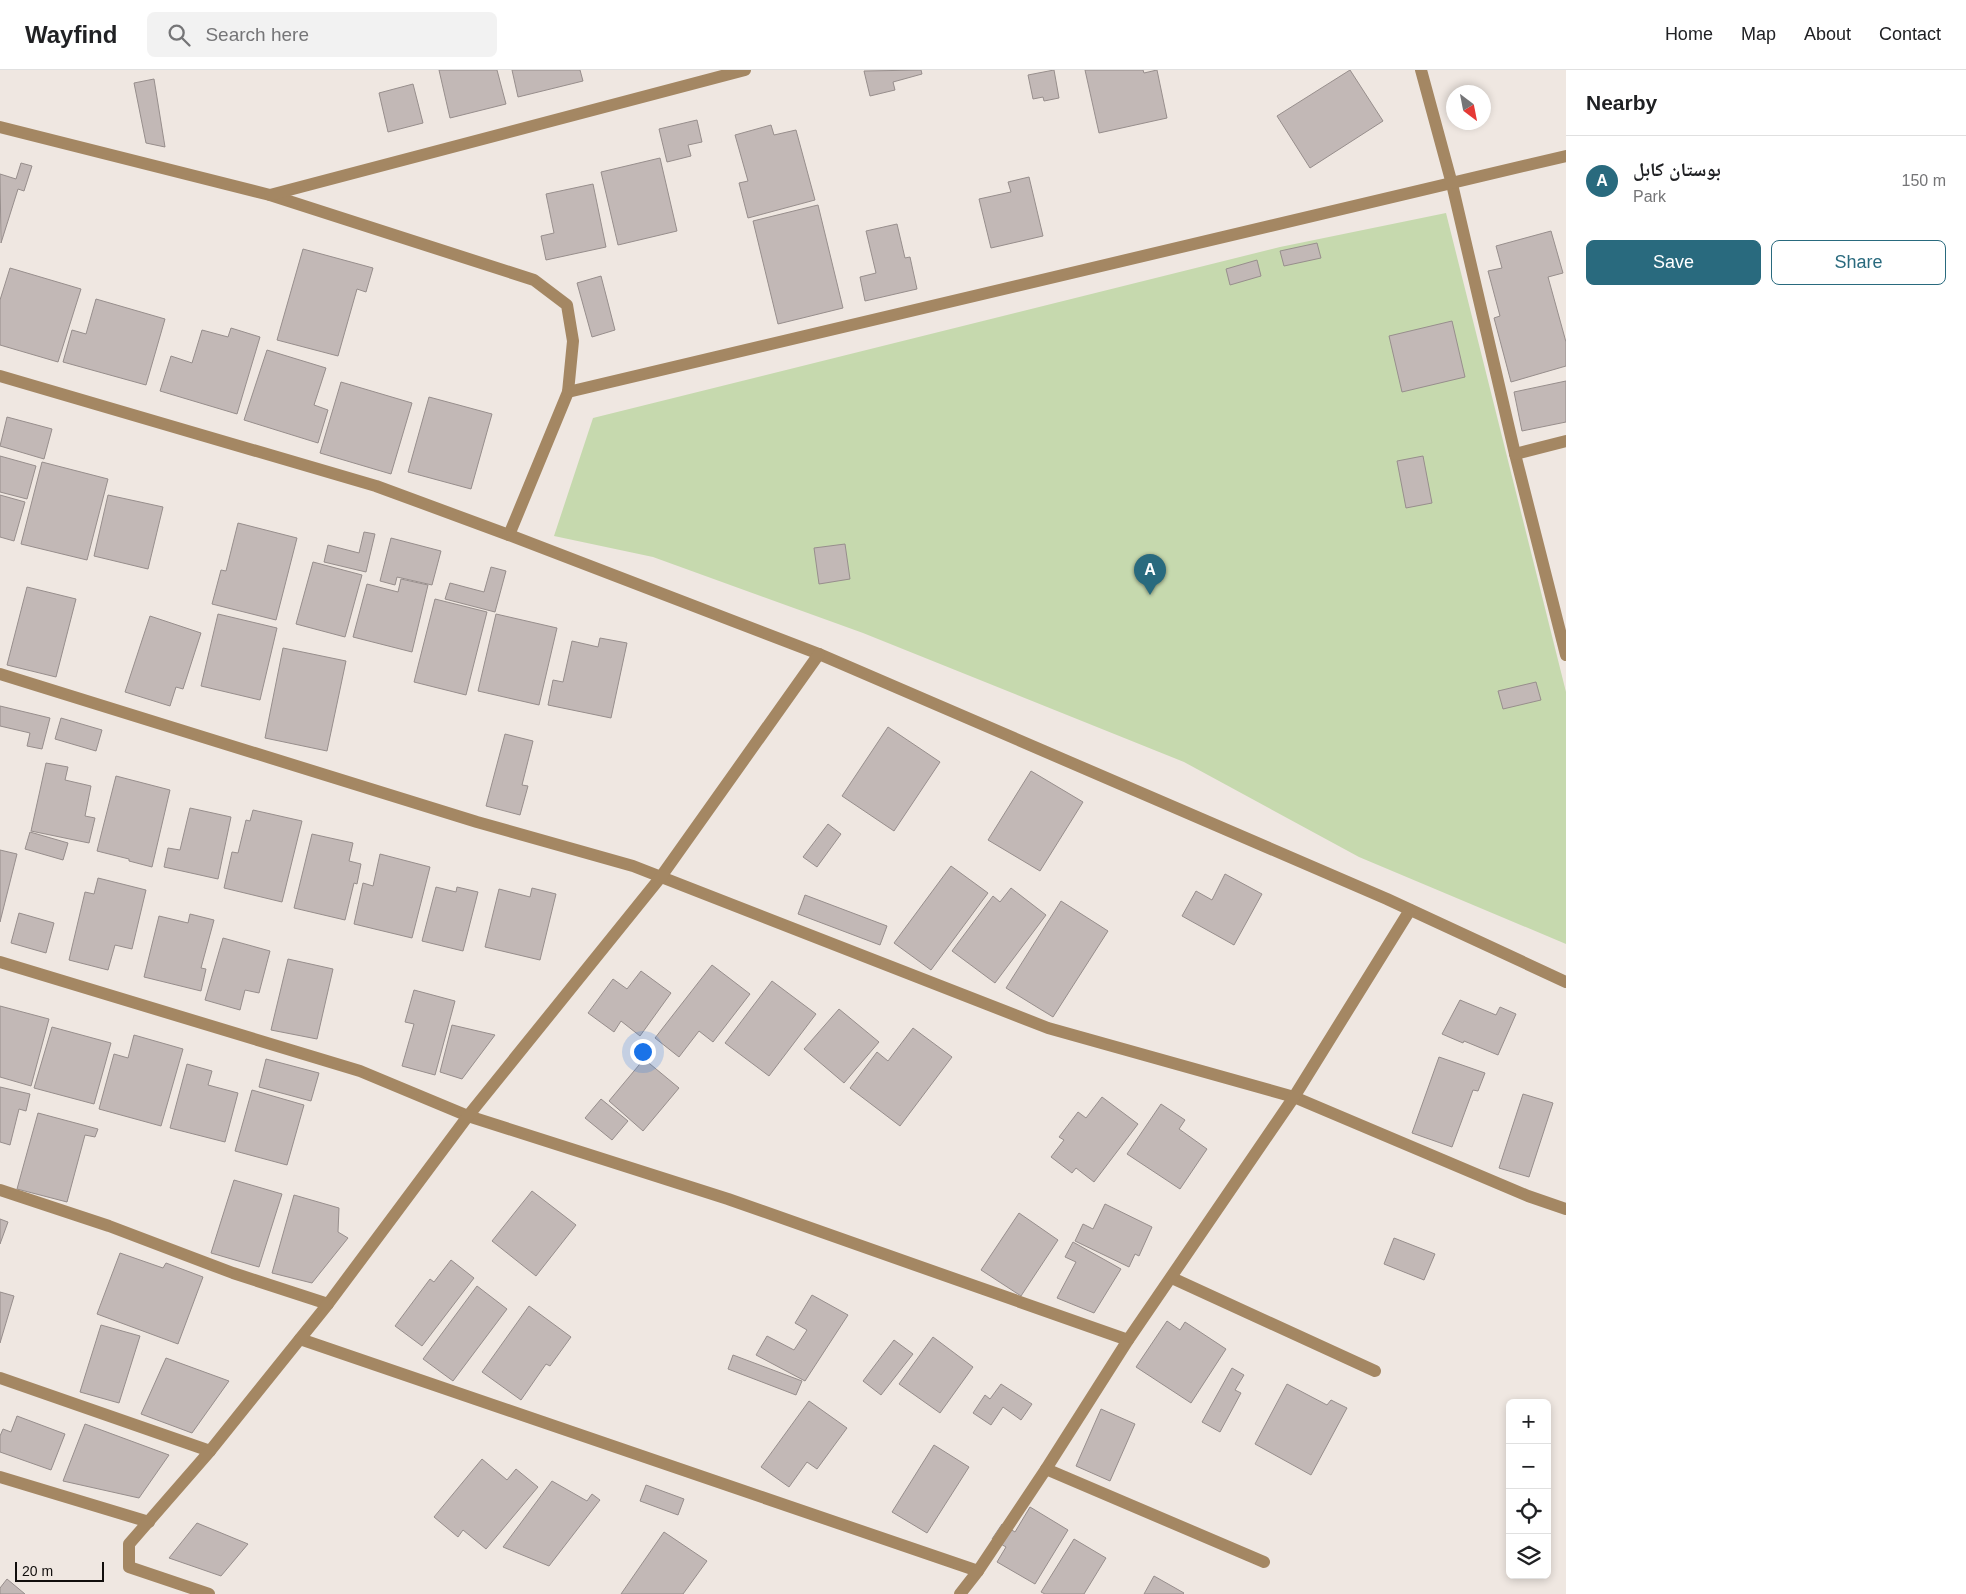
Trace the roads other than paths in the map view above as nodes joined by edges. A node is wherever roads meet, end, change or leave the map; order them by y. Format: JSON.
{"nodes":[{"id":1,"x":745,"y":70,"type":"edge"},
{"id":2,"x":1420,"y":70,"type":"edge"},
{"id":3,"x":0,"y":127,"type":"edge"},
{"id":4,"x":1566,"y":156,"type":"edge"},
{"id":5,"x":1452,"y":184,"type":"junction"},
{"id":6,"x":270,"y":195,"type":"junction"},
{"id":7,"x":0,"y":376,"type":"edge"},
{"id":8,"x":568,"y":392,"type":"junction"},
{"id":9,"x":1566,"y":441,"type":"edge"},
{"id":10,"x":1514,"y":454,"type":"junction"},
{"id":11,"x":509,"y":535,"type":"junction"},
{"id":12,"x":819,"y":654,"type":"junction"},
{"id":13,"x":1566,"y":655,"type":"edge"},
{"id":14,"x":0,"y":674,"type":"edge"},
{"id":15,"x":660,"y":878,"type":"junction"},
{"id":16,"x":1410,"y":910,"type":"junction"},
{"id":17,"x":0,"y":962,"type":"edge"},
{"id":18,"x":1566,"y":982,"type":"edge"},
{"id":19,"x":1294,"y":1097,"type":"junction"},
{"id":20,"x":468,"y":1116,"type":"junction"},
{"id":21,"x":0,"y":1190,"type":"edge"},
{"id":22,"x":1566,"y":1209,"type":"edge"},
{"id":23,"x":1172,"y":1278,"type":"junction"},
{"id":24,"x":328,"y":1304,"type":"junction"},
{"id":25,"x":300,"y":1339,"type":"junction"},
{"id":26,"x":1128,"y":1340,"type":"junction"},
{"id":27,"x":1375,"y":1371,"type":"dead end"},
{"id":28,"x":0,"y":1378,"type":"edge"},
{"id":29,"x":210,"y":1451,"type":"junction"},
{"id":30,"x":1046,"y":1469,"type":"junction"},
{"id":31,"x":0,"y":1477,"type":"edge"},
{"id":32,"x":149,"y":1522,"type":"junction"},
{"id":33,"x":1264,"y":1562,"type":"dead end"},
{"id":34,"x":978,"y":1571,"type":"junction"},
{"id":35,"x":209,"y":1594,"type":"edge"},
{"id":36,"x":960,"y":1594,"type":"edge"}],
"edges":[{"from":1,"to":6,"type":"street"},
{"from":2,"to":5,"type":"street"},
{"from":3,"to":6,"type":"street"},
{"from":4,"to":5,"type":"street"},
{"from":5,"to":8,"type":"street"},
{"from":5,"to":10,"type":"street"},
{"from":6,"to":8,"type":"street"},
{"from":7,"to":11,"type":"street"},
{"from":8,"to":11,"type":"street"},
{"from":9,"to":10,"type":"street"},
{"from":10,"to":13,"type":"street"},
{"from":11,"to":12,"type":"street"},
{"from":12,"to":15,"type":"street"},
{"from":12,"to":16,"type":"street"},
{"from":14,"to":15,"type":"street"},
{"from":15,"to":19,"type":"street"},
{"from":15,"to":20,"type":"street"},
{"from":16,"to":18,"type":"street"},
{"from":16,"to":19,"type":"street"},
{"from":17,"to":20,"type":"street"},
{"from":19,"to":22,"type":"street"},
{"from":19,"to":23,"type":"street"},
{"from":20,"to":24,"type":"street"},
{"from":20,"to":26,"type":"street"},
{"from":21,"to":24,"type":"street"},
{"from":23,"to":26,"type":"street"},
{"from":23,"to":27,"type":"street"},
{"from":24,"to":25,"type":"street"},
{"from":25,"to":29,"type":"street"},
{"from":25,"to":34,"type":"street"},
{"from":26,"to":30,"type":"street"},
{"from":28,"to":29,"type":"street"},
{"from":29,"to":32,"type":"street"},
{"from":30,"to":33,"type":"street"},
{"from":30,"to":34,"type":"street"},
{"from":31,"to":32,"type":"street"},
{"from":32,"to":35,"type":"street"},
{"from":34,"to":36,"type":"street"}]}
